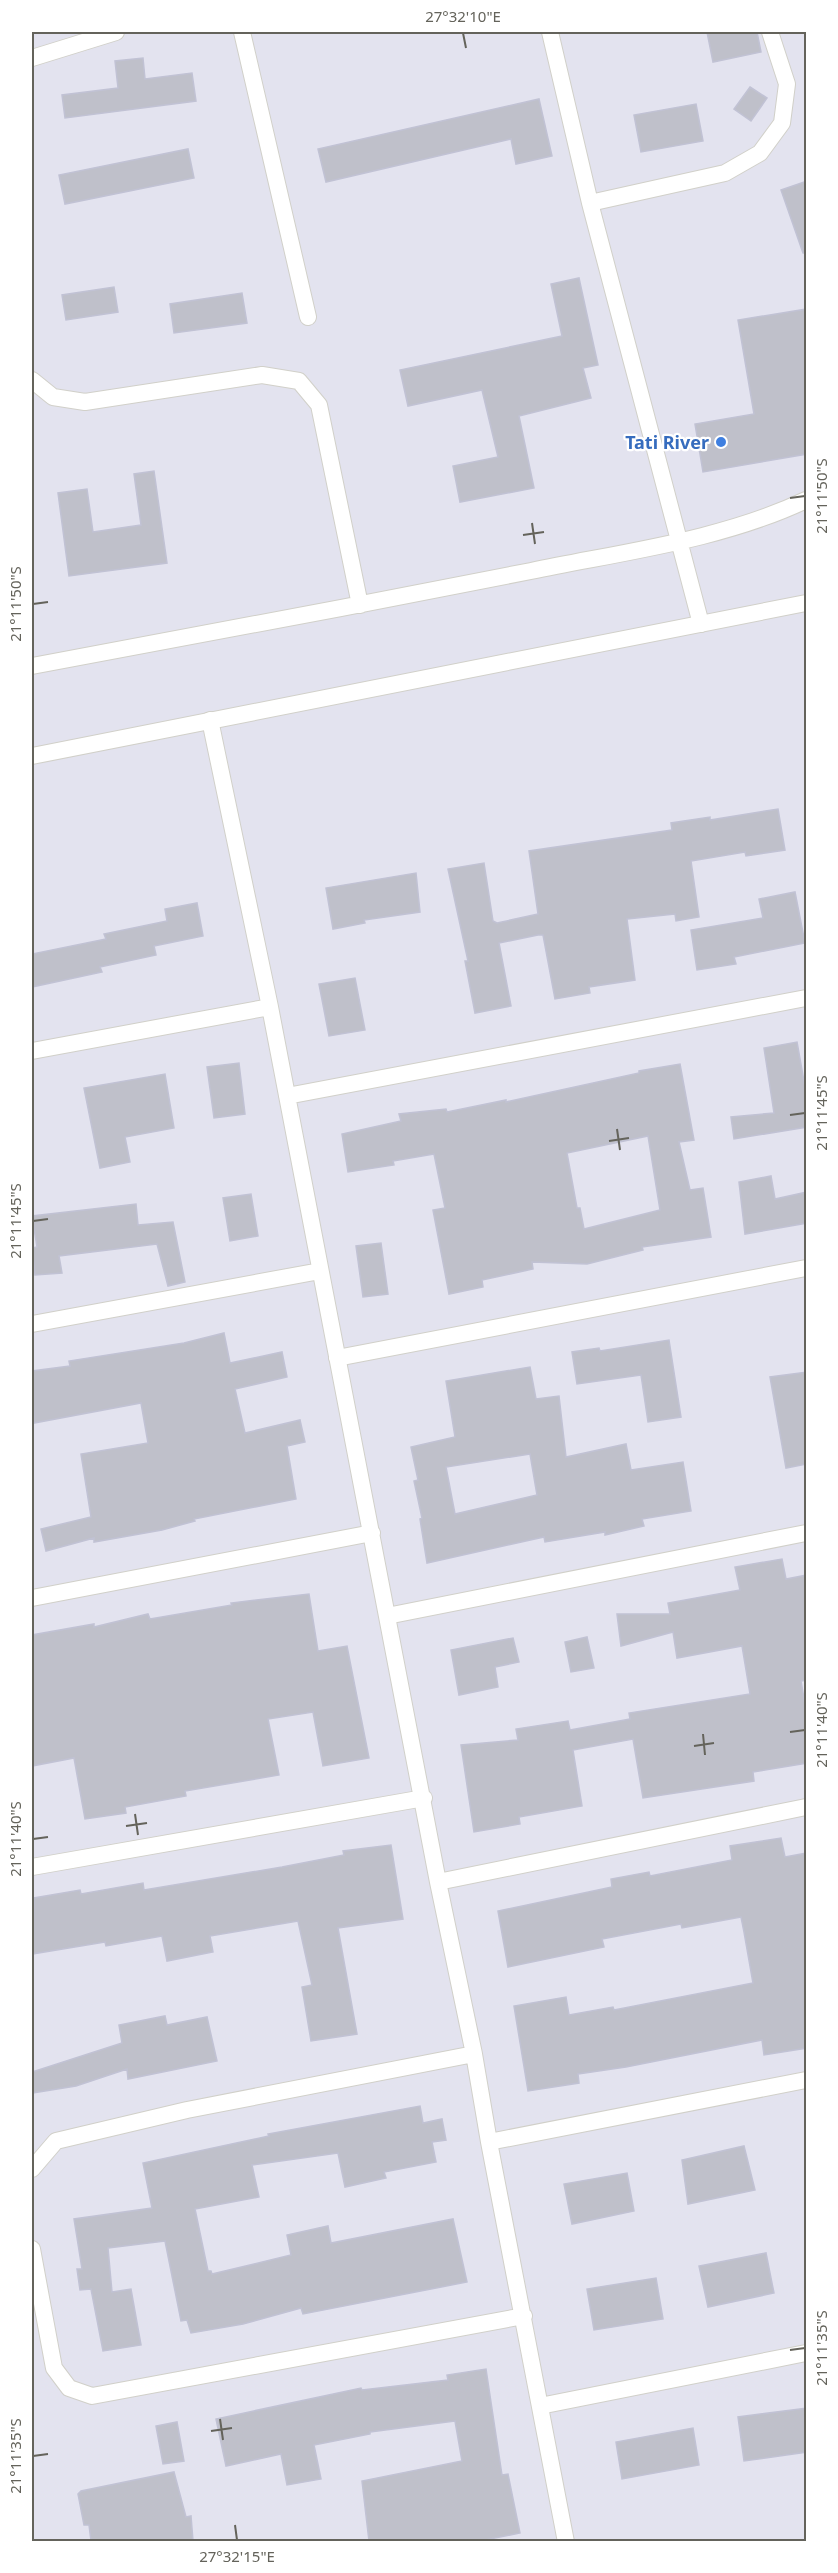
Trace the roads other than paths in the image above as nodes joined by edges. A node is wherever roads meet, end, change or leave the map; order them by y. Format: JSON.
{"nodes":[{"id":1,"x":116,"y":32,"type":"edge"},
{"id":2,"x":242,"y":32,"type":"edge"},
{"id":3,"x":550,"y":32,"type":"edge"},
{"id":4,"x":770,"y":32,"type":"edge"},
{"id":5,"x":32,"y":58,"type":"edge"},
{"id":6,"x":590,"y":203,"type":"junction"},
{"id":7,"x":308,"y":316,"type":"dead end"},
{"id":8,"x":32,"y":380,"type":"edge"},
{"id":9,"x":807,"y":500,"type":"edge"},
{"id":10,"x":680,"y":540,"type":"junction"},
{"id":11,"x":807,"y":603,"type":"edge"},
{"id":12,"x":360,"y":605,"type":"junction"},
{"id":13,"x":701,"y":624,"type":"junction"},
{"id":14,"x":32,"y":666,"type":"edge"},
{"id":15,"x":210,"y":720,"type":"junction"},
{"id":16,"x":32,"y":756,"type":"edge"},
{"id":17,"x":807,"y":998,"type":"edge"},
{"id":18,"x":270,"y":1007,"type":"junction"},
{"id":19,"x":32,"y":1051,"type":"edge"},
{"id":20,"x":287,"y":1096,"type":"junction"},
{"id":21,"x":807,"y":1268,"type":"edge"},
{"id":22,"x":320,"y":1271,"type":"junction"},
{"id":23,"x":32,"y":1324,"type":"edge"},
{"id":24,"x":337,"y":1358,"type":"junction"},
{"id":25,"x":372,"y":1533,"type":"junction"},
{"id":26,"x":807,"y":1533,"type":"edge"},
{"id":27,"x":32,"y":1598,"type":"edge"},
{"id":28,"x":387,"y":1616,"type":"junction"},
{"id":29,"x":424,"y":1798,"type":"junction"},
{"id":30,"x":807,"y":1807,"type":"edge"},
{"id":31,"x":32,"y":1867,"type":"edge"},
{"id":32,"x":438,"y":1882,"type":"junction"},
{"id":33,"x":474,"y":2054,"type":"junction"},
{"id":34,"x":807,"y":2080,"type":"edge"},
{"id":35,"x":489,"y":2142,"type":"junction"},
{"id":36,"x":32,"y":2169,"type":"edge"},
{"id":37,"x":32,"y":2249,"type":"edge"},
{"id":38,"x":524,"y":2316,"type":"junction"},
{"id":39,"x":807,"y":2353,"type":"edge"},
{"id":40,"x":540,"y":2406,"type":"junction"},
{"id":41,"x":566,"y":2541,"type":"edge"}],
"edges":[{"from":1,"to":5,"type":"street"},
{"from":2,"to":7,"type":"street"},
{"from":3,"to":6,"type":"street"},
{"from":4,"to":6,"type":"street"},
{"from":6,"to":10,"type":"street"},
{"from":8,"to":12,"type":"street"},
{"from":9,"to":10,"type":"street"},
{"from":10,"to":12,"type":"street"},
{"from":10,"to":13,"type":"street"},
{"from":11,"to":13,"type":"street"},
{"from":12,"to":14,"type":"street"},
{"from":13,"to":15,"type":"street"},
{"from":15,"to":16,"type":"street"},
{"from":15,"to":18,"type":"street"},
{"from":17,"to":20,"type":"street"},
{"from":18,"to":19,"type":"street"},
{"from":18,"to":20,"type":"street"},
{"from":20,"to":22,"type":"street"},
{"from":21,"to":24,"type":"street"},
{"from":22,"to":23,"type":"street"},
{"from":22,"to":24,"type":"street"},
{"from":24,"to":25,"type":"street"},
{"from":25,"to":27,"type":"street"},
{"from":25,"to":28,"type":"street"},
{"from":26,"to":28,"type":"street"},
{"from":28,"to":29,"type":"street"},
{"from":29,"to":31,"type":"street"},
{"from":29,"to":32,"type":"street"},
{"from":30,"to":32,"type":"street"},
{"from":32,"to":33,"type":"street"},
{"from":33,"to":35,"type":"street"},
{"from":33,"to":36,"type":"street"},
{"from":34,"to":35,"type":"street"},
{"from":35,"to":38,"type":"street"},
{"from":37,"to":38,"type":"street"},
{"from":38,"to":40,"type":"street"},
{"from":39,"to":40,"type":"street"},
{"from":40,"to":41,"type":"street"}]}
